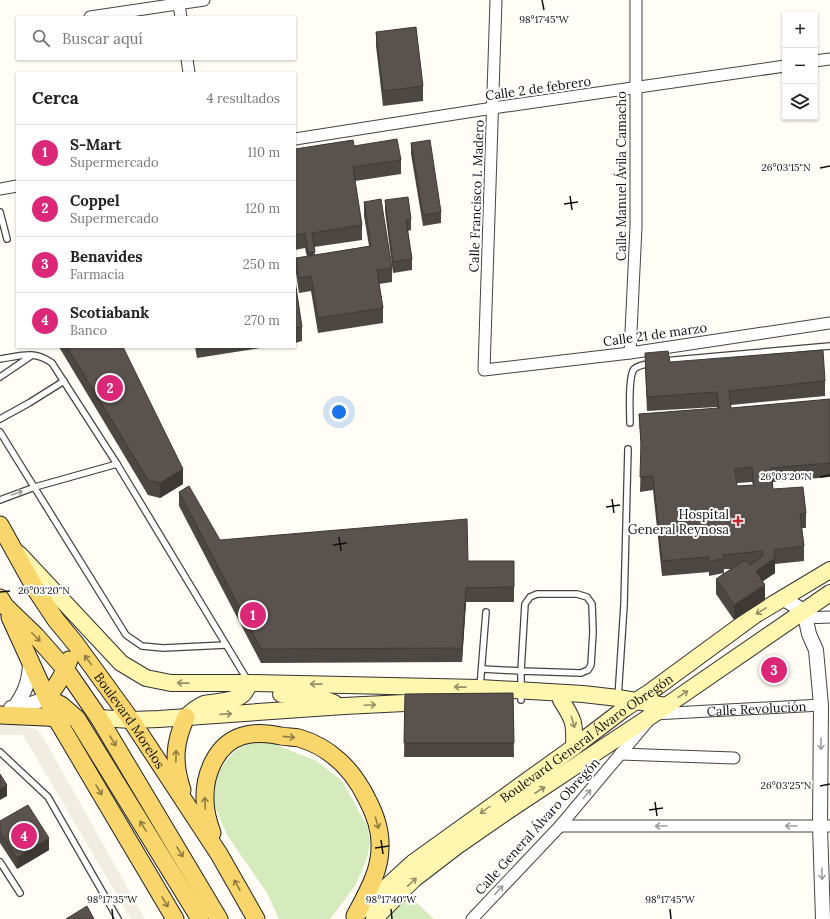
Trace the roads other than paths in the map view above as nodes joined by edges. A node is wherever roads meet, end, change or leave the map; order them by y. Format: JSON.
{"nodes":[{"id":1,"x":204,"y":0,"type":"edge"},
{"id":2,"x":496,"y":0,"type":"edge"},
{"id":3,"x":636,"y":0,"type":"edge"},
{"id":4,"x":178,"y":2,"type":"edge"},
{"id":5,"x":96,"y":16,"type":"edge"},
{"id":6,"x":181,"y":16,"type":"edge"},
{"id":7,"x":830,"y":59,"type":"edge"},
{"id":8,"x":187,"y":60,"type":"edge"},
{"id":9,"x":818,"y":61,"type":"edge"},
{"id":10,"x":782,"y":66,"type":"edge"},
{"id":11,"x":189,"y":72,"type":"edge"},
{"id":12,"x":635,"y":88,"type":"junction"},
{"id":13,"x":493,"y":108,"type":"junction"},
{"id":14,"x":296,"y":139,"type":"edge"},
{"id":15,"x":16,"y":186,"type":"edge"},
{"id":16,"x":0,"y":189,"type":"edge"},
{"id":17,"x":0,"y":212,"type":"edge"},
{"id":18,"x":7,"y":239,"type":"dead end"},
{"id":19,"x":830,"y":324,"type":"edge"},
{"id":20,"x":830,"y":346,"type":"edge"},
{"id":21,"x":630,"y":352,"type":"junction"},
{"id":22,"x":33,"y":354,"type":"junction"},
{"id":23,"x":0,"y":359,"type":"edge"},
{"id":24,"x":484,"y":370,"type":"joint"},
{"id":25,"x":0,"y":377,"type":"edge"},
{"id":26,"x":64,"y":381,"type":"junction"},
{"id":27,"x":0,"y":419,"type":"edge"},
{"id":28,"x":630,"y":423,"type":"dead end"},
{"id":29,"x":0,"y":432,"type":"edge"},
{"id":30,"x":628,"y":449,"type":"dead end"},
{"id":31,"x":117,"y":464,"type":"junction"},
{"id":32,"x":35,"y":487,"type":"junction"},
{"id":33,"x":0,"y":500,"type":"edge"},
{"id":34,"x":0,"y":525,"type":"edge"},
{"id":35,"x":14,"y":548,"type":"junction"},
{"id":36,"x":830,"y":570,"type":"edge"},
{"id":37,"x":830,"y":593,"type":"edge"},
{"id":38,"x":782,"y":598,"type":"junction"},
{"id":39,"x":2,"y":602,"type":"edge"},
{"id":40,"x":486,"y":612,"type":"dead end"},
{"id":41,"x":804,"y":615,"type":"junction"},
{"id":42,"x":830,"y":617,"type":"edge"},
{"id":43,"x":75,"y":643,"type":"junction"},
{"id":44,"x":226,"y":645,"type":"junction"},
{"id":45,"x":30,"y":659,"type":"junction"},
{"id":46,"x":482,"y":669,"type":"junction"},
{"id":47,"x":66,"y":670,"type":"junction"},
{"id":48,"x":521,"y":671,"type":"junction"},
{"id":49,"x":250,"y":683,"type":"junction"},
{"id":50,"x":480,"y":691,"type":"junction"},
{"id":51,"x":521,"y":695,"type":"junction"},
{"id":52,"x":47,"y":698,"type":"junction"},
{"id":53,"x":561,"y":700,"type":"junction"},
{"id":54,"x":626,"y":703,"type":"junction"},
{"id":55,"x":826,"y":705,"type":"edge"},
{"id":56,"x":344,"y":706,"type":"junction"},
{"id":57,"x":660,"y":710,"type":"junction"},
{"id":58,"x":5,"y":711,"type":"edge"},
{"id":59,"x":186,"y":717,"type":"junction"},
{"id":60,"x":56,"y":718,"type":"junction"},
{"id":61,"x":99,"y":718,"type":"junction"},
{"id":62,"x":77,"y":719,"type":"junction"},
{"id":63,"x":131,"y":720,"type":"junction"},
{"id":64,"x":574,"y":747,"type":"junction"},
{"id":65,"x":0,"y":752,"type":"edge"},
{"id":66,"x":620,"y":754,"type":"junction"},
{"id":67,"x":734,"y":758,"type":"dead end"},
{"id":68,"x":189,"y":807,"type":"junction"},
{"id":69,"x":560,"y":826,"type":"junction"},
{"id":70,"x":825,"y":826,"type":"edge"},
{"id":71,"x":219,"y":854,"type":"junction"},
{"id":72,"x":0,"y":862,"type":"edge"},
{"id":73,"x":20,"y":893,"type":"dead end"},
{"id":74,"x":353,"y":918,"type":"edge"},
{"id":75,"x":118,"y":919,"type":"edge"},
{"id":76,"x":175,"y":919,"type":"edge"},
{"id":77,"x":200,"y":919,"type":"edge"},
{"id":78,"x":220,"y":919,"type":"edge"},
{"id":79,"x":256,"y":919,"type":"edge"},
{"id":80,"x":374,"y":919,"type":"edge"},
{"id":81,"x":472,"y":919,"type":"edge"},
{"id":82,"x":823,"y":919,"type":"edge"}],
"edges":[{"from":1,"to":4,"type":"street"},
{"from":2,"to":13,"type":"street","name":"Calle Francisco I. Madero"},
{"from":3,"to":12,"type":"street","name":"Calle Manuel Ávila Camacho"},
{"from":4,"to":5,"type":"street"},
{"from":4,"to":6,"type":"street"},
{"from":7,"to":9,"type":"street"},
{"from":8,"to":11,"type":"street"},
{"from":10,"to":12,"type":"street","name":"Calle 2 de febrero"},
{"from":12,"to":13,"type":"street","name":"Calle 2 de febrero"},
{"from":12,"to":21,"type":"street","name":"Calle Manuel Ávila Camacho"},
{"from":13,"to":14,"type":"street","name":"Calle 2 de febrero"},
{"from":13,"to":24,"type":"street","name":"Calle Francisco I. Madero"},
{"from":15,"to":16,"type":"street"},
{"from":17,"to":18,"type":"lane"},
{"from":19,"to":21,"type":"street","name":"Calle 21 de marzo"},
{"from":20,"to":28,"type":"lane"},
{"from":21,"to":24,"type":"street","name":"Calle 21 de marzo"},
{"from":22,"to":23,"type":"lane"},
{"from":22,"to":25,"type":"lane"},
{"from":22,"to":26,"type":"lane"},
{"from":26,"to":27,"type":"lane"},
{"from":26,"to":31,"type":"lane"},
{"from":29,"to":32,"type":"lane"},
{"from":30,"to":54,"type":"lane"},
{"from":31,"to":32,"type":"lane"},
{"from":31,"to":44,"type":"lane"},
{"from":33,"to":32,"type":"lane","one_way":true},
{"from":32,"to":44,"type":"lane"},
{"from":34,"to":35,"type":"main road","name":"Boulevard Morelos"},
{"from":35,"to":43,"type":"main road","name":"Boulevard Morelos"},
{"from":49,"to":35,"type":"main road","one_way":true},
{"from":36,"to":38,"type":"main road","name":"Boulevard General Álvaro Obregón"},
{"from":37,"to":41,"type":"main road","name":"Boulevard General Álvaro Obregón"},
{"from":38,"to":41,"type":"street"},
{"from":38,"to":54,"type":"main road","name":"Boulevard General Álvaro Obregón","one_way":true},
{"from":39,"to":45,"type":"main road"},
{"from":39,"to":47,"type":"main road","name":"Boulevard Morelos","one_way":true},
{"from":40,"to":46,"type":"lane"},
{"from":41,"to":42,"type":"street"},
{"from":41,"to":55,"type":"street"},
{"from":57,"to":41,"type":"main road","name":"Boulevard General Álvaro Obregón","one_way":true},
{"from":43,"to":47,"type":"main road"},
{"from":63,"to":43,"type":"main road","name":"Boulevard Morelos","one_way":true},
{"from":44,"to":49,"type":"lane"},
{"from":45,"to":52,"type":"main road"},
{"from":45,"to":58,"type":"street"},
{"from":46,"to":48,"type":"lane"},
{"from":46,"to":50,"type":"lane"},
{"from":47,"to":52,"type":"main road"},
{"from":47,"to":61,"type":"main road","name":"Boulevard Morelos"},
{"from":48,"to":48,"type":"lane"},
{"from":48,"to":51,"type":"lane"},
{"from":50,"to":49,"type":"main road","one_way":true},
{"from":49,"to":56,"type":"main road"},
{"from":49,"to":59,"type":"main road"},
{"from":50,"to":51,"type":"main road"},
{"from":51,"to":53,"type":"main road"},
{"from":51,"to":54,"type":"main road"},
{"from":56,"to":51,"type":"main road","one_way":true},
{"from":52,"to":58,"type":"street"},
{"from":52,"to":60,"type":"main road"},
{"from":52,"to":62,"type":"main road"},
{"from":53,"to":54,"type":"main road"},
{"from":53,"to":64,"type":"main road","one_way":true},
{"from":54,"to":57,"type":"main road"},
{"from":54,"to":64,"type":"main road","name":"Boulevard General Álvaro Obregón"},
{"from":55,"to":57,"type":"street","name":"Calle Revolución"},
{"from":55,"to":70,"type":"street","one_way":true},
{"from":59,"to":56,"type":"main road","one_way":true},
{"from":57,"to":66,"type":"street","name":"Calle General Álvaro Obregón"},
{"from":80,"to":57,"type":"main road","name":"Boulevard General Álvaro Obregón","one_way":true},
{"from":58,"to":60,"type":"main road"},
{"from":59,"to":63,"type":"main road"},
{"from":68,"to":59,"type":"main road","one_way":true},
{"from":60,"to":62,"type":"main road"},
{"from":60,"to":76,"type":"main road","one_way":true},
{"from":61,"to":62,"type":"main road"},
{"from":61,"to":63,"type":"main road"},
{"from":61,"to":78,"type":"main road","name":"Boulevard Morelos","one_way":true},
{"from":77,"to":62,"type":"main road","one_way":true},
{"from":63,"to":68,"type":"main road","name":"Boulevard Morelos"},
{"from":64,"to":74,"type":"main road","name":"Boulevard General Álvaro Obregón","one_way":true},
{"from":65,"to":75,"type":"lane"},
{"from":66,"to":67,"type":"street"},
{"from":69,"to":66,"type":"street","name":"Calle General Álvaro Obregón","one_way":true},
{"from":68,"to":71,"type":"main road","name":"Boulevard Morelos"},
{"from":70,"to":69,"type":"street","one_way":true},
{"from":81,"to":69,"type":"street","name":"Calle General Álvaro Obregón","one_way":true},
{"from":70,"to":82,"type":"street","one_way":true},
{"from":71,"to":74,"type":"main road","one_way":true},
{"from":79,"to":71,"type":"main road","name":"Boulevard Morelos","one_way":true},
{"from":72,"to":73,"type":"lane"}]}
